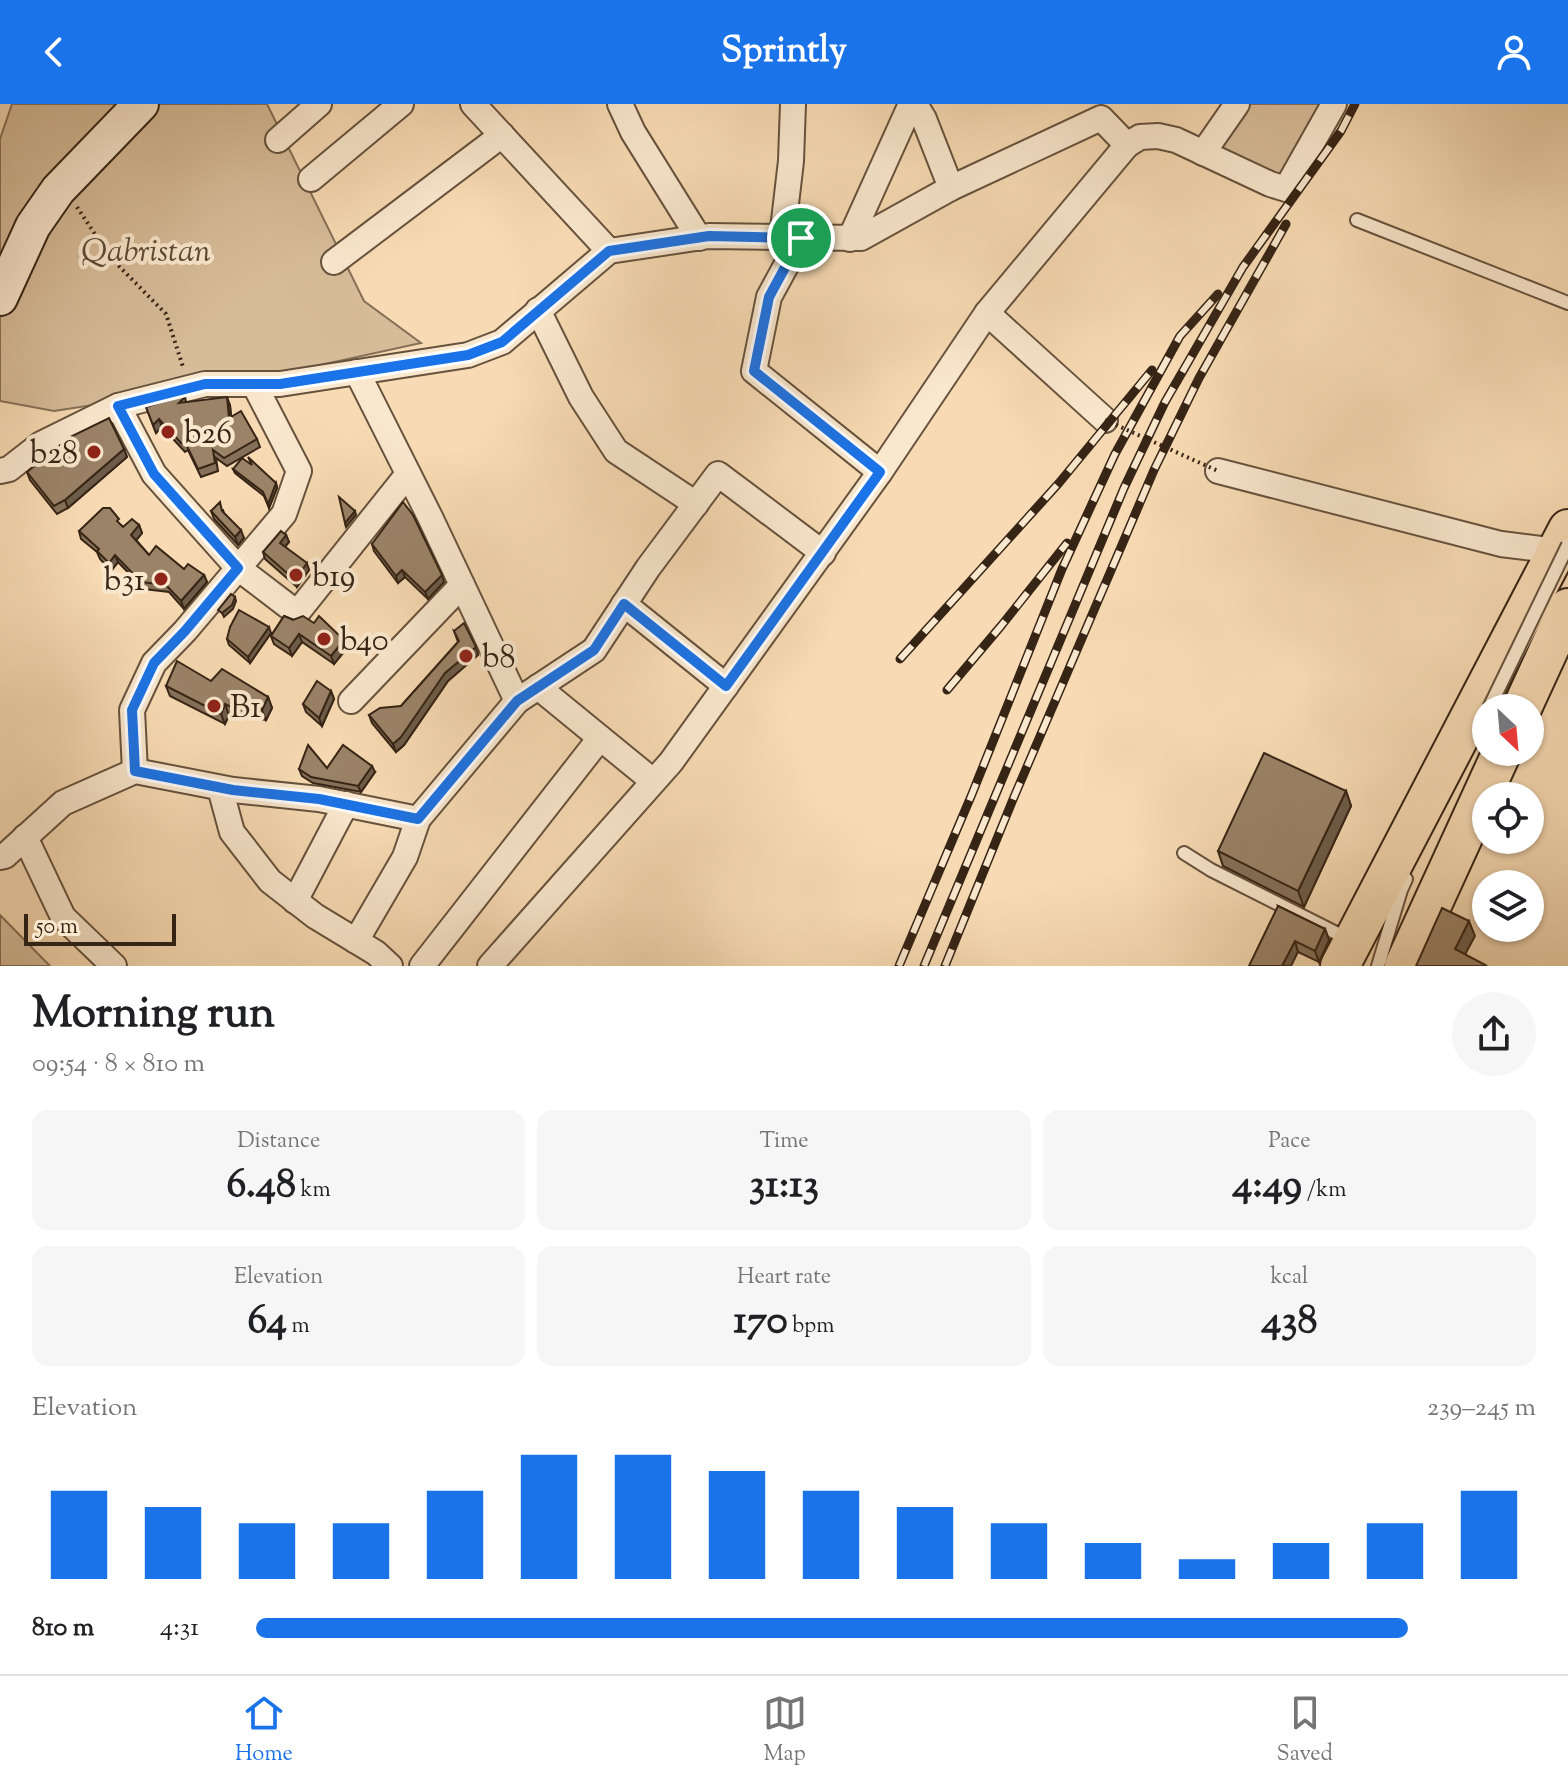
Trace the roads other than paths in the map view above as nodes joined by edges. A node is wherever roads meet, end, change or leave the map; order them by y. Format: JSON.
{"nodes":[{"id":1,"x":141,"y":104,"type":"edge"},
{"id":2,"x":319,"y":104,"type":"edge"},
{"id":3,"x":401,"y":104,"type":"edge"},
{"id":4,"x":473,"y":104,"type":"edge"},
{"id":5,"x":620,"y":104,"type":"edge"},
{"id":6,"x":793,"y":104,"type":"edge"},
{"id":7,"x":913,"y":104,"type":"edge"},
{"id":8,"x":1237,"y":104,"type":"edge"},
{"id":9,"x":1334,"y":104,"type":"edge"},
{"id":10,"x":502,"y":135,"type":"junction"},
{"id":11,"x":278,"y":140,"type":"dead end"},
{"id":12,"x":1127,"y":145,"type":"junction"},
{"id":13,"x":1203,"y":153,"type":"junction"},
{"id":14,"x":311,"y":179,"type":"dead end"},
{"id":15,"x":951,"y":188,"type":"junction"},
{"id":16,"x":1357,"y":220,"type":"dead end"},
{"id":17,"x":699,"y":238,"type":"junction"},
{"id":18,"x":792,"y":238,"type":"junction"},
{"id":19,"x":850,"y":239,"type":"junction"},
{"id":20,"x":609,"y":251,"type":"junction"},
{"id":21,"x":334,"y":262,"type":"dead end"},
{"id":22,"x":0,"y":298,"type":"edge"},
{"id":23,"x":1568,"y":303,"type":"edge"},
{"id":24,"x":538,"y":310,"type":"junction"},
{"id":25,"x":987,"y":313,"type":"junction"},
{"id":26,"x":357,"y":372,"type":"junction"},
{"id":27,"x":254,"y":384,"type":"junction"},
{"id":28,"x":118,"y":406,"type":"junction"},
{"id":29,"x":1105,"y":420,"type":"road end"},
{"id":30,"x":0,"y":471,"type":"edge"},
{"id":31,"x":1218,"y":471,"type":"road end"},
{"id":32,"x":880,"y":472,"type":"junction"},
{"id":33,"x":408,"y":474,"type":"junction"},
{"id":34,"x":696,"y":504,"type":"junction"},
{"id":35,"x":1565,"y":544,"type":"edge"},
{"id":36,"x":823,"y":553,"type":"junction"},
{"id":37,"x":238,"y":568,"type":"junction"},
{"id":38,"x":462,"y":585,"type":"junction"},
{"id":39,"x":624,"y":604,"type":"junction"},
{"id":40,"x":1568,"y":608,"type":"edge"},
{"id":41,"x":726,"y":686,"type":"junction"},
{"id":42,"x":538,"y":687,"type":"junction"},
{"id":43,"x":1495,"y":694,"type":"edge"},
{"id":44,"x":1528,"y":694,"type":"edge"},
{"id":45,"x":351,"y":701,"type":"dead end"},
{"id":46,"x":517,"y":701,"type":"junction"},
{"id":47,"x":600,"y":738,"type":"junction"},
{"id":48,"x":1496,"y":766,"type":"edge"},
{"id":49,"x":135,"y":771,"type":"junction"},
{"id":50,"x":653,"y":781,"type":"junction"},
{"id":51,"x":220,"y":788,"type":"junction"},
{"id":52,"x":346,"y":804,"type":"junction"},
{"id":53,"x":418,"y":819,"type":"junction"},
{"id":54,"x":25,"y":837,"type":"junction"},
{"id":55,"x":1184,"y":853,"type":"dead end"},
{"id":56,"x":0,"y":857,"type":"edge"},
{"id":57,"x":1414,"y":863,"type":"dead end"},
{"id":58,"x":1401,"y":890,"type":"junction"},
{"id":59,"x":295,"y":901,"type":"junction"},
{"id":60,"x":356,"y":941,"type":"junction"},
{"id":61,"x":1354,"y":960,"type":"edge"},
{"id":62,"x":114,"y":966,"type":"edge"},
{"id":63,"x":390,"y":966,"type":"edge"},
{"id":64,"x":422,"y":966,"type":"edge"},
{"id":65,"x":490,"y":966,"type":"edge"},
{"id":66,"x":1404,"y":966,"type":"edge"}],
"edges":[{"from":1,"to":22,"type":"street"},
{"from":2,"to":11,"type":"street"},
{"from":3,"to":14,"type":"street"},
{"from":4,"to":10,"type":"street"},
{"from":5,"to":17,"type":"street"},
{"from":6,"to":18,"type":"street"},
{"from":7,"to":15,"type":"street"},
{"from":7,"to":19,"type":"street"},
{"from":8,"to":13,"type":"street"},
{"from":9,"to":13,"type":"street"},
{"from":10,"to":20,"type":"street"},
{"from":10,"to":21,"type":"street"},
{"from":12,"to":13,"type":"street"},
{"from":12,"to":15,"type":"street"},
{"from":12,"to":25,"type":"street"},
{"from":15,"to":19,"type":"street"},
{"from":16,"to":23,"type":"lane"},
{"from":17,"to":18,"type":"street"},
{"from":17,"to":20,"type":"street"},
{"from":18,"to":19,"type":"street"},
{"from":18,"to":32,"type":"street"},
{"from":20,"to":24,"type":"street"},
{"from":24,"to":26,"type":"street"},
{"from":24,"to":34,"type":"street"},
{"from":25,"to":29,"type":"street"},
{"from":25,"to":32,"type":"street"},
{"from":26,"to":27,"type":"street"},
{"from":26,"to":33,"type":"street"},
{"from":27,"to":28,"type":"street"},
{"from":27,"to":37,"type":"street"},
{"from":28,"to":30,"type":"street"},
{"from":28,"to":37,"type":"street"},
{"from":31,"to":35,"type":"street"},
{"from":32,"to":36,"type":"street"},
{"from":33,"to":37,"type":"street"},
{"from":33,"to":38,"type":"street"},
{"from":34,"to":36,"type":"street"},
{"from":34,"to":39,"type":"street"},
{"from":35,"to":43,"type":"lane","bridge":true},
{"from":35,"to":61,"type":"main road"},
{"from":36,"to":41,"type":"street"},
{"from":37,"to":49,"type":"street"},
{"from":38,"to":45,"type":"street"},
{"from":38,"to":46,"type":"street"},
{"from":39,"to":41,"type":"street"},
{"from":39,"to":42,"type":"street"},
{"from":40,"to":44,"type":"main road"},
{"from":41,"to":50,"type":"street"},
{"from":42,"to":46,"type":"street"},
{"from":42,"to":47,"type":"street"},
{"from":46,"to":53,"type":"street"},
{"from":47,"to":50,"type":"street"},
{"from":47,"to":64,"type":"street"},
{"from":48,"to":66,"type":"main road"},
{"from":49,"to":51,"type":"street"},
{"from":49,"to":54,"type":"street"},
{"from":50,"to":65,"type":"street"},
{"from":51,"to":52,"type":"street"},
{"from":51,"to":59,"type":"street"},
{"from":52,"to":53,"type":"street"},
{"from":52,"to":59,"type":"street"},
{"from":53,"to":60,"type":"street"},
{"from":54,"to":56,"type":"street"},
{"from":54,"to":62,"type":"street"},
{"from":55,"to":61,"type":"lane"},
{"from":57,"to":58,"type":"lane"},
{"from":58,"to":61,"type":"lane"},
{"from":58,"to":61,"type":"lane"},
{"from":59,"to":60,"type":"street"},
{"from":60,"to":63,"type":"street"}]}
